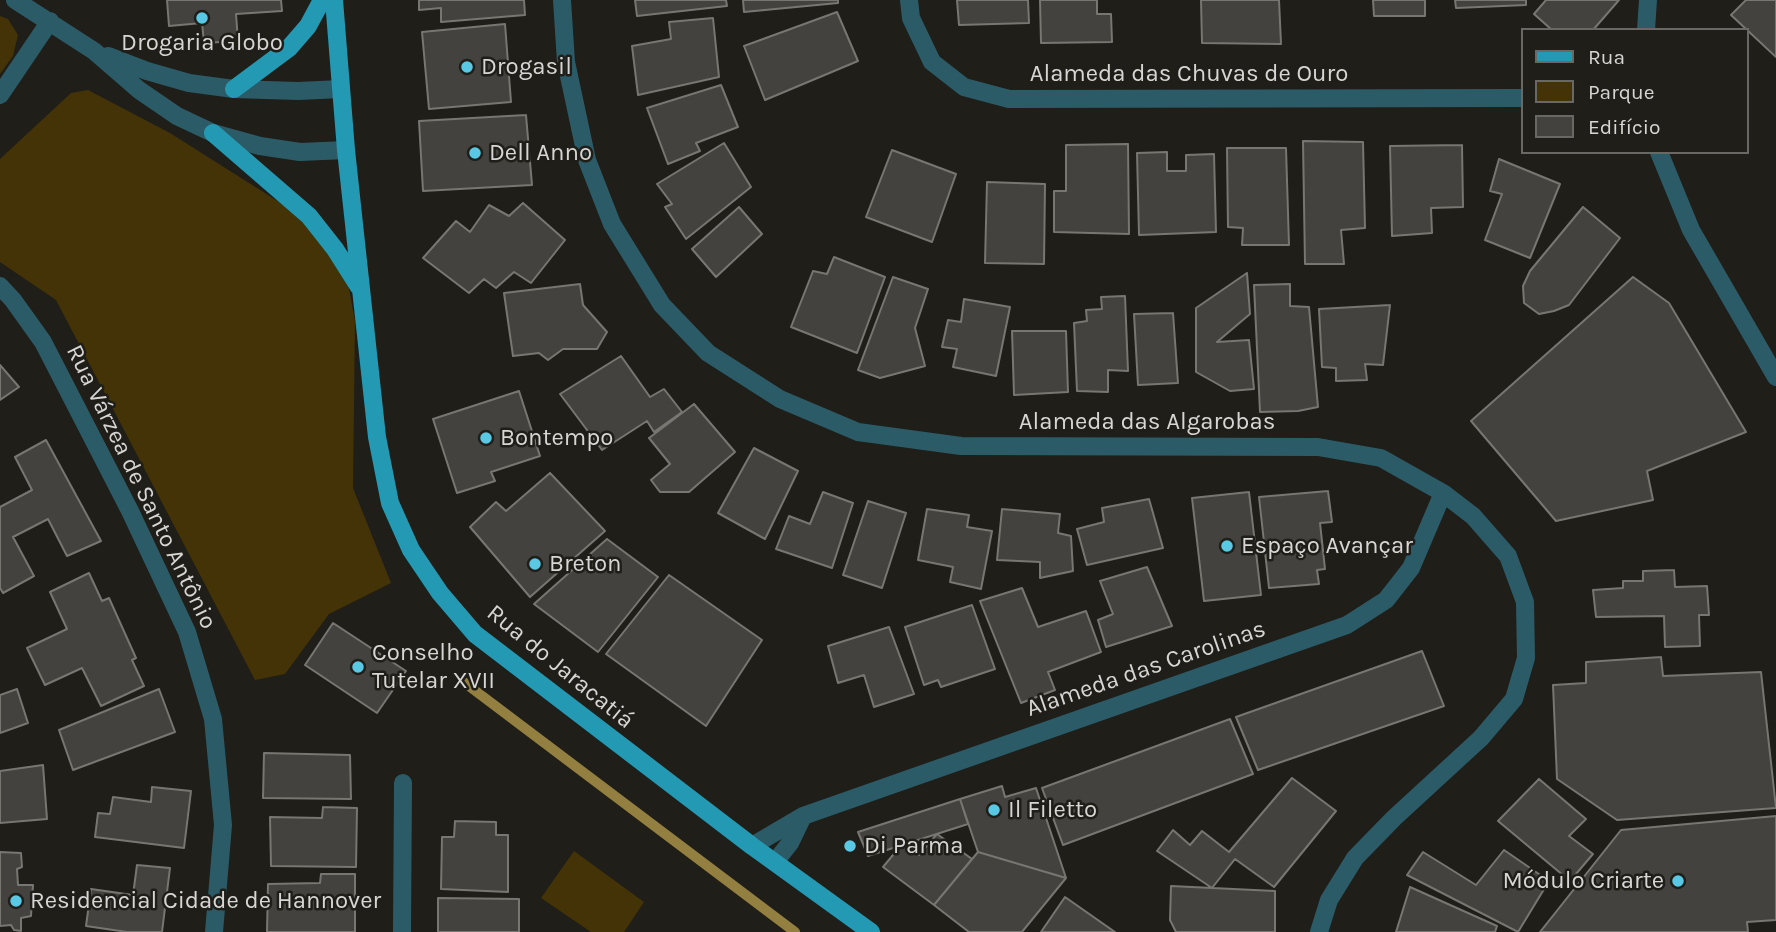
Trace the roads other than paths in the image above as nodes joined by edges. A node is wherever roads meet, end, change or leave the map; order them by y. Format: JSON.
{"nodes":[{"id":1,"x":15,"y":0,"type":"edge"},
{"id":2,"x":29,"y":0,"type":"edge"},
{"id":3,"x":322,"y":0,"type":"edge"},
{"id":4,"x":334,"y":0,"type":"edge"},
{"id":5,"x":562,"y":0,"type":"edge"},
{"id":6,"x":909,"y":0,"type":"edge"},
{"id":7,"x":1648,"y":0,"type":"edge"},
{"id":8,"x":45,"y":18,"type":"junction"},
{"id":9,"x":1646,"y":28,"type":"edge"},
{"id":10,"x":94,"y":51,"type":"junction"},
{"id":11,"x":234,"y":89,"type":"junction"},
{"id":12,"x":341,"y":89,"type":"junction"},
{"id":13,"x":0,"y":95,"type":"edge"},
{"id":14,"x":1520,"y":98,"type":"edge"},
{"id":15,"x":213,"y":133,"type":"junction"},
{"id":16,"x":346,"y":150,"type":"junction"},
{"id":17,"x":1660,"y":154,"type":"edge"},
{"id":18,"x":0,"y":286,"type":"edge"},
{"id":19,"x":362,"y":293,"type":"junction"},
{"id":20,"x":1776,"y":377,"type":"edge"},
{"id":21,"x":1443,"y":493,"type":"junction"},
{"id":22,"x":403,"y":782,"type":"dead end"},
{"id":23,"x":803,"y":816,"type":"junction"},
{"id":24,"x":752,"y":846,"type":"junction"},
{"id":25,"x":775,"y":862,"type":"junction"},
{"id":26,"x":214,"y":932,"type":"edge"},
{"id":27,"x":402,"y":932,"type":"edge"},
{"id":28,"x":871,"y":932,"type":"edge"},
{"id":29,"x":1319,"y":932,"type":"edge"}],
"edges":[{"from":1,"to":8,"type":"street"},
{"from":2,"to":8,"type":"street"},
{"from":3,"to":11,"type":"main road"},
{"from":4,"to":12,"type":"main road","name":"Rua do Jaracatiá"},
{"from":5,"to":21,"type":"street","name":"Alameda das Algarobas"},
{"from":6,"to":14,"type":"street","name":"Alameda das Chuvas de Ouro"},
{"from":7,"to":9,"type":"street"},
{"from":8,"to":10,"type":"street"},
{"from":8,"to":13,"type":"street"},
{"from":10,"to":11,"type":"street"},
{"from":10,"to":15,"type":"street"},
{"from":11,"to":12,"type":"street"},
{"from":12,"to":16,"type":"main road","name":"Rua do Jaracatiá"},
{"from":15,"to":16,"type":"street"},
{"from":15,"to":19,"type":"main road"},
{"from":16,"to":19,"type":"main road","name":"Rua do Jaracatiá"},
{"from":17,"to":20,"type":"street"},
{"from":18,"to":26,"type":"street","name":"Rua Várzea de Santo Antônio"},
{"from":19,"to":24,"type":"main road","name":"Rua do Jaracatiá"},
{"from":21,"to":23,"type":"street","name":"Alameda das Carolinas"},
{"from":21,"to":29,"type":"street","name":"Alameda das Algarobas"},
{"from":22,"to":27,"type":"street"},
{"from":23,"to":24,"type":"street","name":"Alameda das Carolinas"},
{"from":23,"to":25,"type":"street"},
{"from":24,"to":25,"type":"main road","name":"Rua do Jaracatiá"},
{"from":25,"to":28,"type":"main road","name":"Rua do Jaracatiá"}]}
